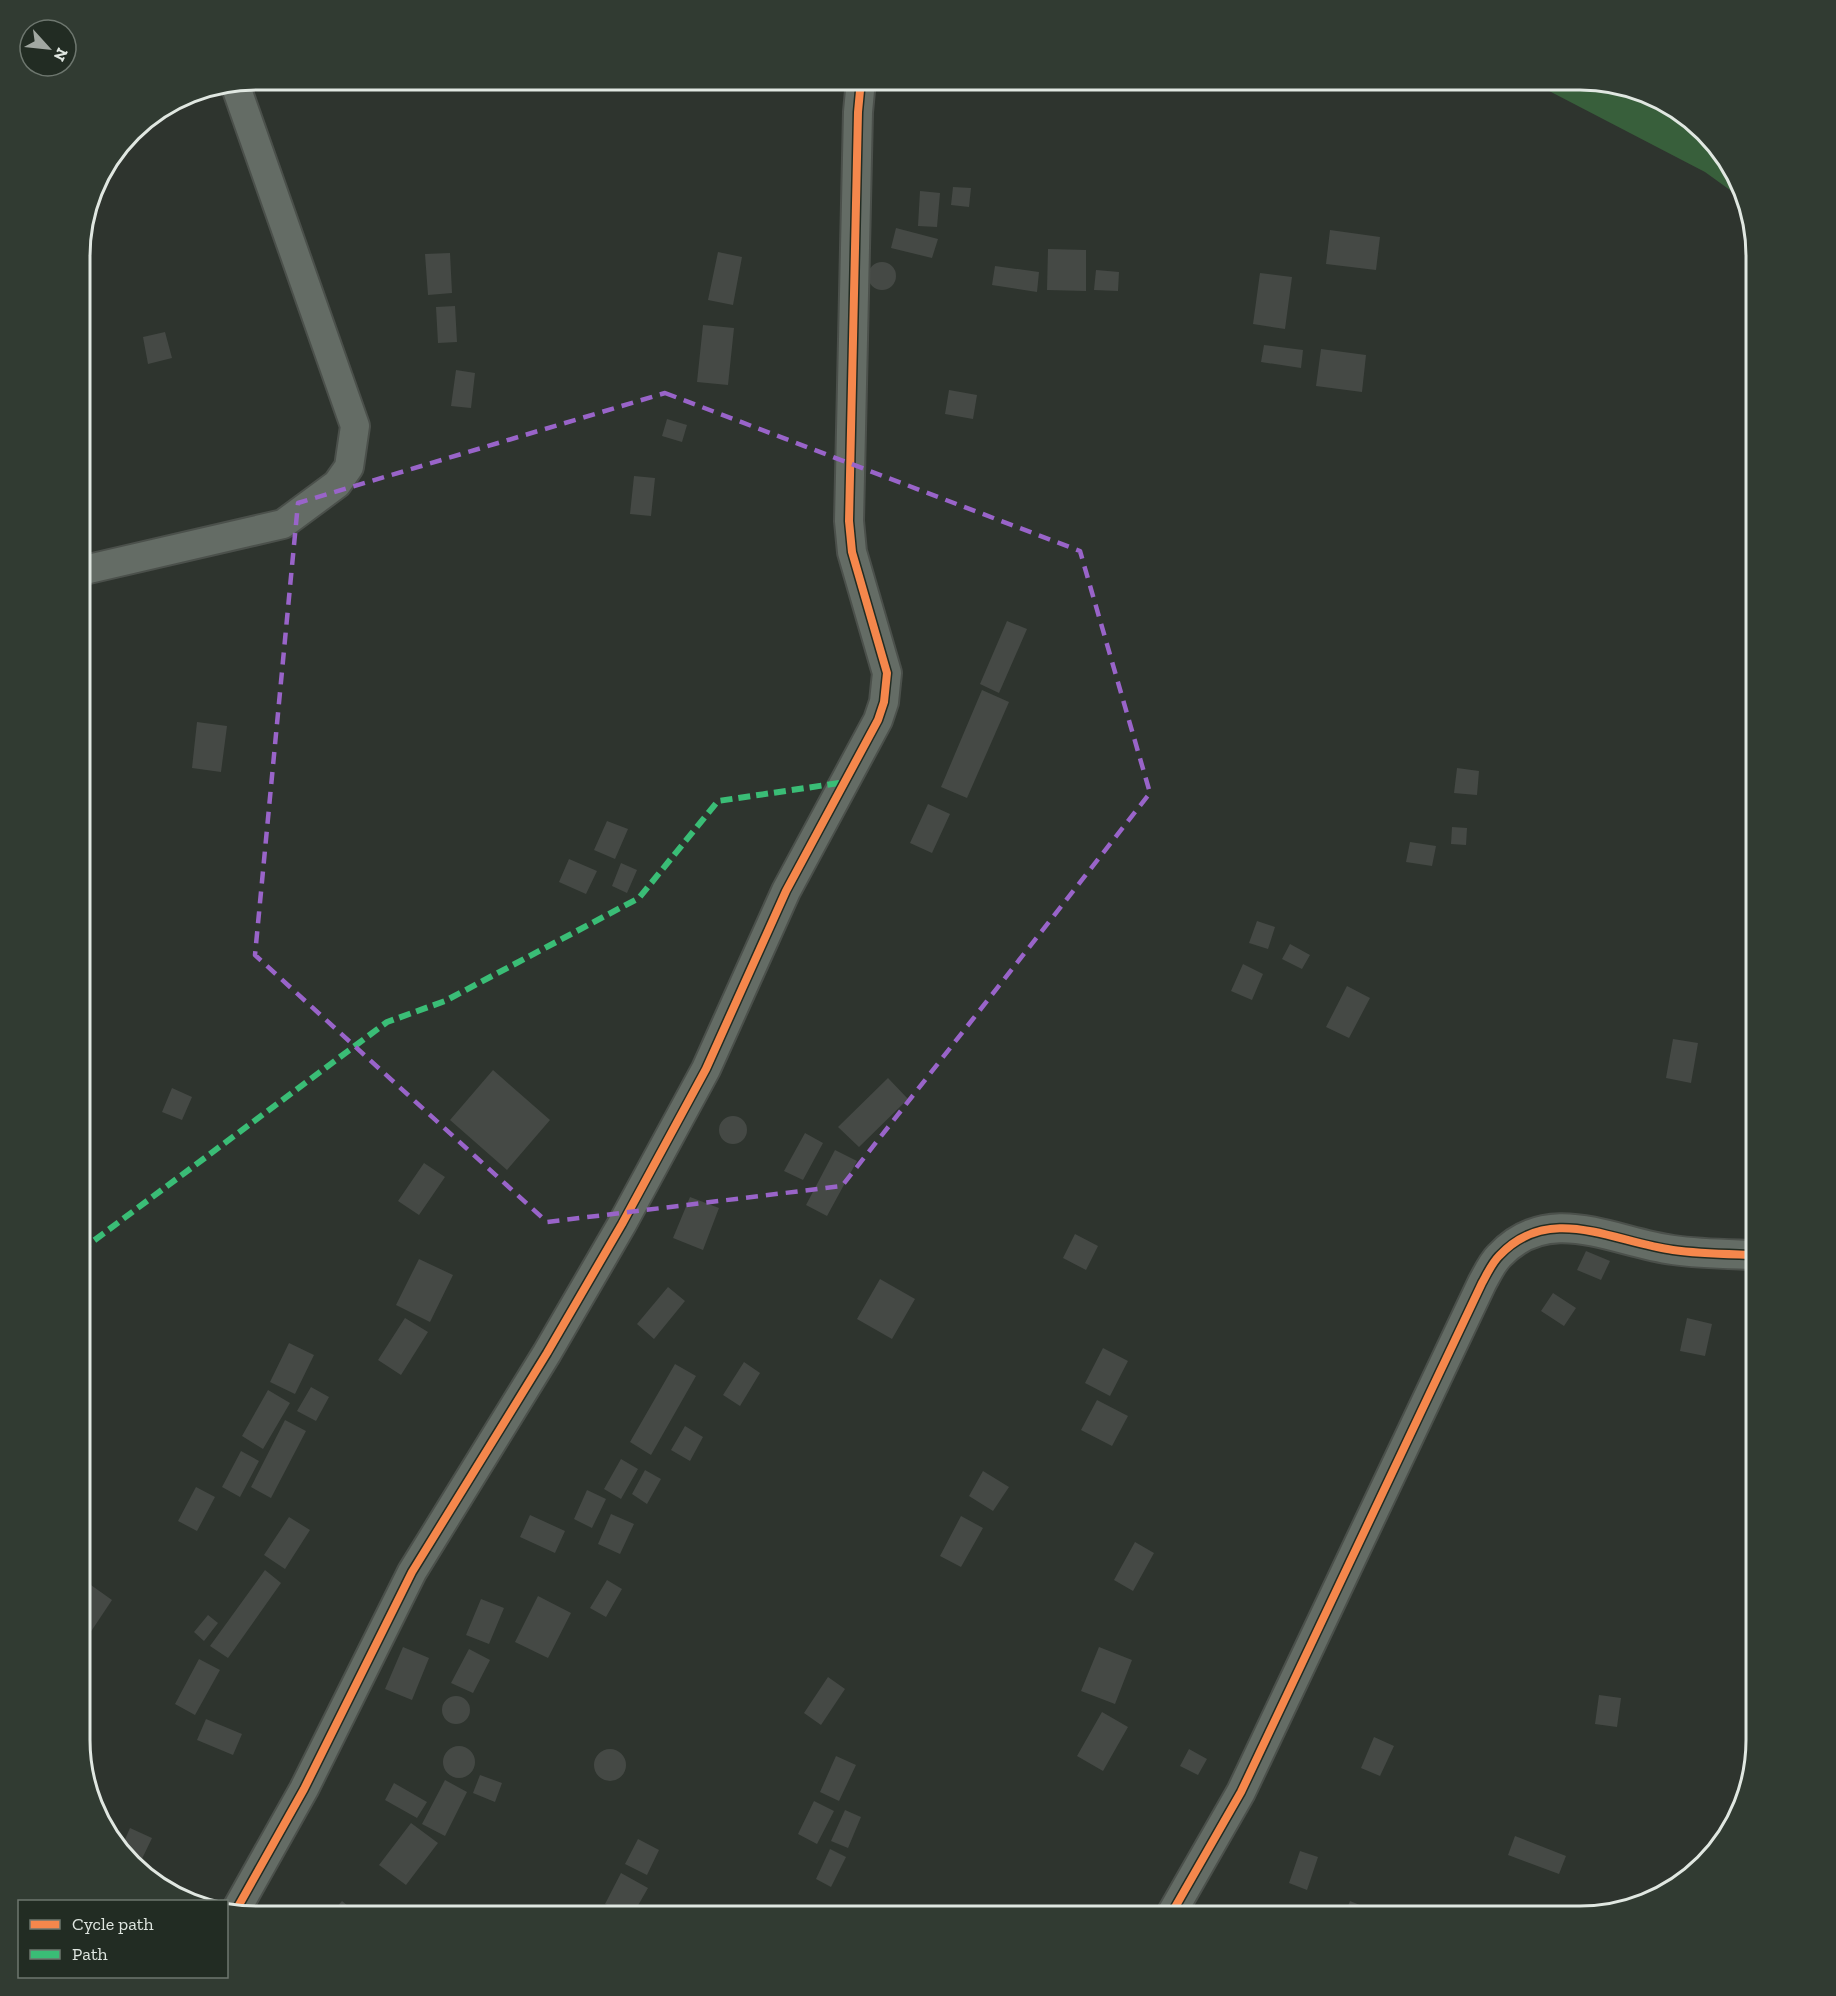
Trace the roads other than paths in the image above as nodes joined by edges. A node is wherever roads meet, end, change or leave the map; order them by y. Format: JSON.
{"nodes":[{"id":1,"x":860,"y":90,"type":"edge"},
{"id":2,"x":236,"y":91,"type":"edge"},
{"id":3,"x":90,"y":570,"type":"edge"},
{"id":4,"x":1746,"y":1254,"type":"edge"},
{"id":5,"x":239,"y":1905,"type":"edge"},
{"id":6,"x":1176,"y":1906,"type":"edge"}],
"edges":[{"from":1,"to":5,"type":"street"},
{"from":2,"to":3,"type":"street"},
{"from":4,"to":6,"type":"street"}]}
